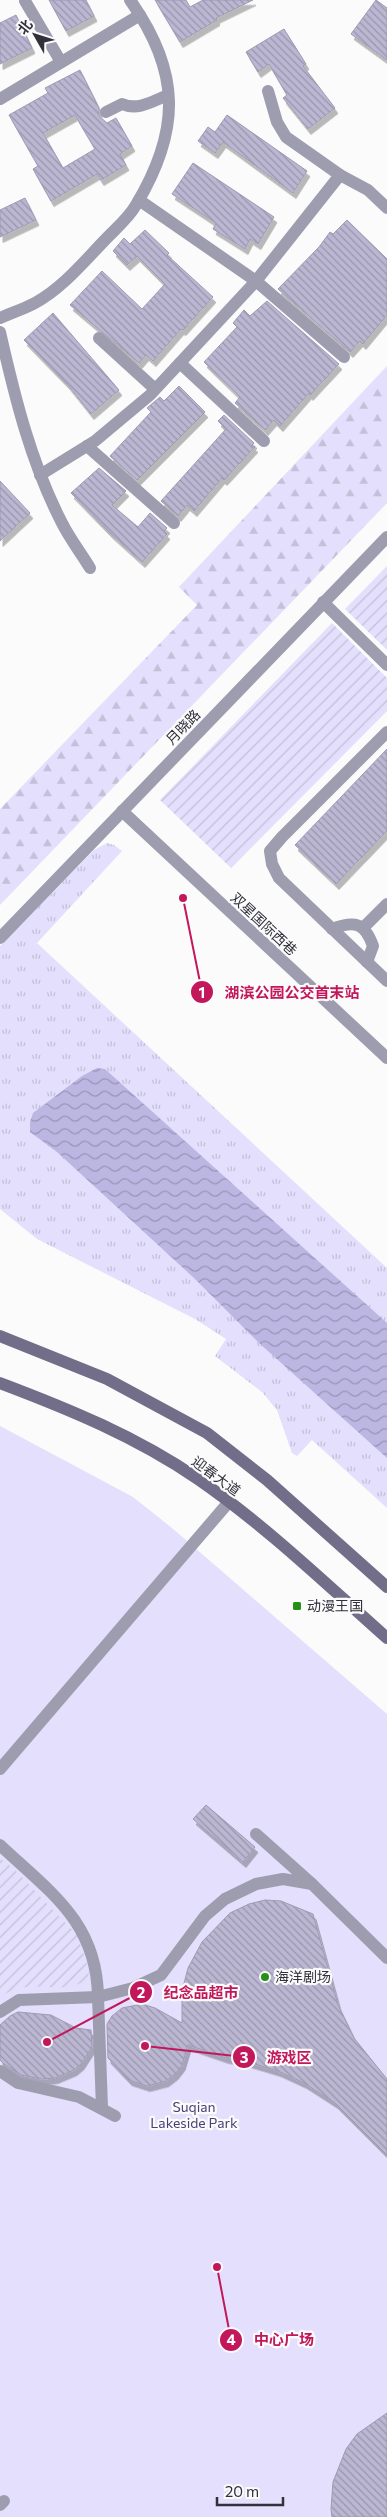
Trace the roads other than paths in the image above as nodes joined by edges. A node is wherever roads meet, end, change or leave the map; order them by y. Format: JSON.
{"nodes":[{"id":1,"x":130,"y":0,"type":"edge"},
{"id":2,"x":25,"y":1,"type":"edge"},
{"id":3,"x":140,"y":15,"type":"junction"},
{"id":4,"x":61,"y":62,"type":"junction"},
{"id":5,"x":268,"y":91,"type":"dead end"},
{"id":6,"x":168,"y":95,"type":"junction"},
{"id":7,"x":0,"y":99,"type":"edge"},
{"id":8,"x":106,"y":112,"type":"dead end"},
{"id":9,"x":340,"y":175,"type":"junction"},
{"id":10,"x":139,"y":200,"type":"junction"},
{"id":11,"x":387,"y":208,"type":"edge"},
{"id":12,"x":256,"y":281,"type":"junction"},
{"id":13,"x":0,"y":318,"type":"edge"},
{"id":14,"x":0,"y":332,"type":"edge"},
{"id":15,"x":99,"y":338,"type":"dead end"},
{"id":16,"x":344,"y":357,"type":"dead end"},
{"id":17,"x":180,"y":363,"type":"junction"},
{"id":18,"x":155,"y":389,"type":"junction"},
{"id":19,"x":264,"y":441,"type":"dead end"},
{"id":20,"x":87,"y":446,"type":"junction"},
{"id":21,"x":40,"y":475,"type":"junction"},
{"id":22,"x":174,"y":523,"type":"dead end"},
{"id":23,"x":387,"y":537,"type":"edge"},
{"id":24,"x":90,"y":568,"type":"dead end"},
{"id":25,"x":324,"y":602,"type":"junction"},
{"id":26,"x":387,"y":665,"type":"edge"},
{"id":27,"x":387,"y":732,"type":"edge"},
{"id":28,"x":122,"y":811,"type":"junction"},
{"id":29,"x":387,"y":904,"type":"edge"},
{"id":30,"x":363,"y":928,"type":"junction"},
{"id":31,"x":332,"y":929,"type":"junction"},
{"id":32,"x":0,"y":938,"type":"edge"},
{"id":33,"x":367,"y":962,"type":"junction"},
{"id":34,"x":387,"y":981,"type":"edge"},
{"id":35,"x":387,"y":1058,"type":"edge"},
{"id":36,"x":0,"y":1336,"type":"edge"},
{"id":37,"x":0,"y":1383,"type":"edge"},
{"id":38,"x":228,"y":1503,"type":"junction"},
{"id":39,"x":387,"y":1587,"type":"edge"},
{"id":40,"x":387,"y":1638,"type":"edge"},
{"id":41,"x":0,"y":1769,"type":"edge"},
{"id":42,"x":256,"y":1834,"type":"dead end"},
{"id":43,"x":0,"y":1845,"type":"edge"},
{"id":44,"x":312,"y":1884,"type":"junction"},
{"id":45,"x":387,"y":1958,"type":"edge"},
{"id":46,"x":98,"y":1997,"type":"junction"},
{"id":47,"x":0,"y":2012,"type":"edge"},
{"id":48,"x":0,"y":2071,"type":"edge"},
{"id":49,"x":102,"y":2108,"type":"junction"},
{"id":50,"x":115,"y":2116,"type":"dead end"}],
"edges":[{"from":1,"to":3,"type":"street"},
{"from":2,"to":4,"type":"street"},
{"from":3,"to":4,"type":"street"},
{"from":3,"to":6,"type":"street"},
{"from":4,"to":7,"type":"street"},
{"from":5,"to":9,"type":"street"},
{"from":6,"to":8,"type":"street"},
{"from":6,"to":10,"type":"street"},
{"from":9,"to":11,"type":"street"},
{"from":9,"to":12,"type":"street"},
{"from":10,"to":12,"type":"street"},
{"from":10,"to":13,"type":"street"},
{"from":12,"to":16,"type":"street"},
{"from":12,"to":17,"type":"street"},
{"from":14,"to":21,"type":"street"},
{"from":15,"to":18,"type":"street"},
{"from":17,"to":18,"type":"street"},
{"from":17,"to":19,"type":"street"},
{"from":18,"to":20,"type":"street"},
{"from":20,"to":21,"type":"street"},
{"from":20,"to":22,"type":"street"},
{"from":21,"to":24,"type":"street"},
{"from":23,"to":25,"type":"street","name":"月晓路"},
{"from":25,"to":26,"type":"street"},
{"from":25,"to":28,"type":"street","name":"月晓路"},
{"from":27,"to":31,"type":"street"},
{"from":28,"to":32,"type":"street","name":"月晓路"},
{"from":28,"to":35,"type":"street","name":"双星国际西巷"},
{"from":29,"to":30,"type":"street"},
{"from":30,"to":31,"type":"street"},
{"from":30,"to":33,"type":"street"},
{"from":31,"to":33,"type":"street"},
{"from":33,"to":34,"type":"street"},
{"from":36,"to":39,"type":"main road","name":"迎春大道"},
{"from":37,"to":38,"type":"main road","name":"迎春大道"},
{"from":38,"to":40,"type":"main road","name":"迎春大道"},
{"from":38,"to":41,"type":"street"},
{"from":42,"to":44,"type":"street"},
{"from":43,"to":46,"type":"street"},
{"from":44,"to":45,"type":"street"},
{"from":44,"to":46,"type":"street"},
{"from":46,"to":47,"type":"street"},
{"from":46,"to":49,"type":"street"},
{"from":48,"to":49,"type":"street"},
{"from":49,"to":50,"type":"street"}]}
